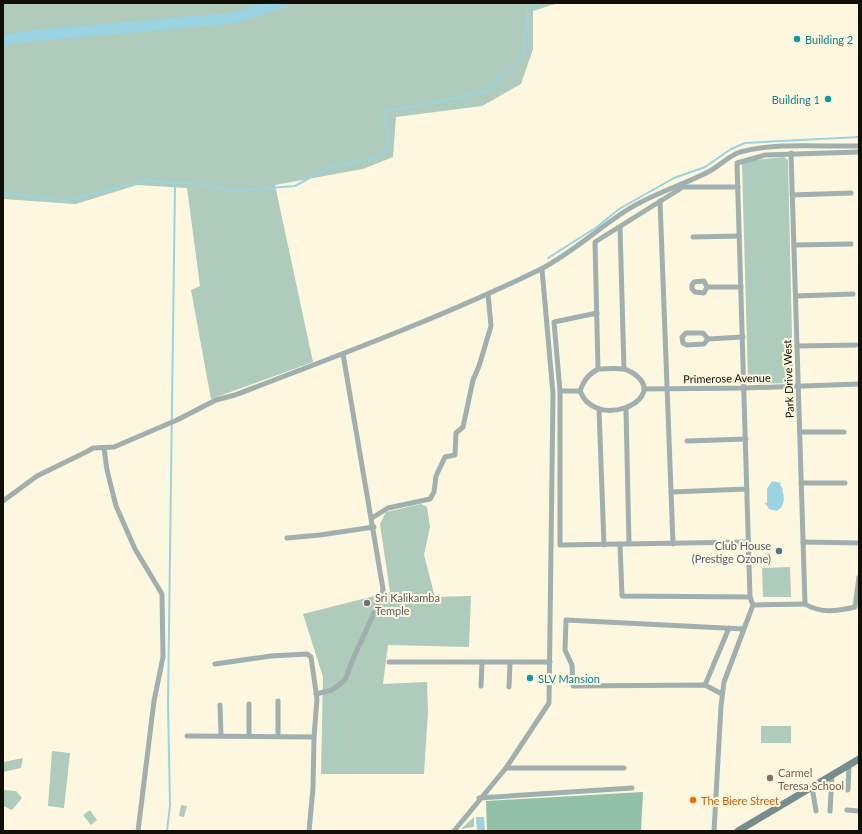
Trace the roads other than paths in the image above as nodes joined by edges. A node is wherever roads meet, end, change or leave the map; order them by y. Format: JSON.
{"nodes":[{"id":1,"x":859,"y":146,"type":"edge"},
{"id":2,"x":859,"y":152,"type":"edge"},
{"id":3,"x":791,"y":153,"type":"junction"},
{"id":4,"x":738,"y":187,"type":"junction"},
{"id":5,"x":851,"y":193,"type":"dead end"},
{"id":6,"x":792,"y":195,"type":"junction"},
{"id":7,"x":660,"y":201,"type":"junction"},
{"id":8,"x":620,"y":226,"type":"junction"},
{"id":9,"x":739,"y":236,"type":"junction"},
{"id":10,"x":693,"y":237,"type":"dead end"},
{"id":11,"x":851,"y":244,"type":"dead end"},
{"id":12,"x":794,"y":245,"type":"junction"},
{"id":13,"x":542,"y":269,"type":"junction"},
{"id":14,"x":707,"y":287,"type":"dead end"},
{"id":15,"x":741,"y":287,"type":"junction"},
{"id":16,"x":488,"y":294,"type":"junction"},
{"id":17,"x":853,"y":294,"type":"dead end"},
{"id":18,"x":796,"y":296,"type":"junction"},
{"id":19,"x":597,"y":313,"type":"junction"},
{"id":20,"x":743,"y":337,"type":"junction"},
{"id":21,"x":708,"y":338,"type":"junction"},
{"id":22,"x":856,"y":345,"type":"dead end"},
{"id":23,"x":797,"y":346,"type":"junction"},
{"id":24,"x":343,"y":354,"type":"junction"},
{"id":25,"x":598,"y":369,"type":"junction"},
{"id":26,"x":624,"y":369,"type":"junction"},
{"id":27,"x":859,"y":384,"type":"edge"},
{"id":28,"x":798,"y":386,"type":"junction"},
{"id":29,"x":745,"y":388,"type":"junction"},
{"id":30,"x":644,"y":389,"type":"junction"},
{"id":31,"x":668,"y":389,"type":"junction"},
{"id":32,"x":560,"y":391,"type":"junction"},
{"id":33,"x":580,"y":391,"type":"junction"},
{"id":34,"x":600,"y":409,"type":"junction"},
{"id":35,"x":626,"y":409,"type":"junction"},
{"id":36,"x":800,"y":432,"type":"junction"},
{"id":37,"x":844,"y":432,"type":"dead end"},
{"id":38,"x":746,"y":439,"type":"junction"},
{"id":39,"x":687,"y":441,"type":"dead end"},
{"id":40,"x":104,"y":448,"type":"junction"},
{"id":41,"x":844,"y":482,"type":"dead end"},
{"id":42,"x":801,"y":483,"type":"junction"},
{"id":43,"x":747,"y":489,"type":"junction"},
{"id":44,"x":671,"y":492,"type":"junction"},
{"id":45,"x":3,"y":500,"type":"edge"},
{"id":46,"x":372,"y":518,"type":"junction"},
{"id":47,"x":374,"y":527,"type":"junction"},
{"id":48,"x":287,"y":538,"type":"dead end"},
{"id":49,"x":748,"y":542,"type":"junction"},
{"id":50,"x":803,"y":542,"type":"junction"},
{"id":51,"x":859,"y":543,"type":"edge"},
{"id":52,"x":620,"y":544,"type":"junction"},
{"id":53,"x":629,"y":544,"type":"junction"},
{"id":54,"x":673,"y":544,"type":"junction"},
{"id":55,"x":604,"y":545,"type":"junction"},
{"id":56,"x":859,"y":577,"type":"edge"},
{"id":57,"x":750,"y":597,"type":"junction"},
{"id":58,"x":805,"y":604,"type":"junction"},
{"id":59,"x":753,"y":605,"type":"junction"},
{"id":60,"x":729,"y":628,"type":"junction"},
{"id":61,"x":744,"y":629,"type":"junction"},
{"id":62,"x":389,"y":662,"type":"dead end"},
{"id":63,"x":482,"y":662,"type":"junction"},
{"id":64,"x":550,"y":662,"type":"junction"},
{"id":65,"x":510,"y":663,"type":"junction"},
{"id":66,"x":215,"y":664,"type":"dead end"},
{"id":67,"x":705,"y":685,"type":"junction"},
{"id":68,"x":481,"y":686,"type":"dead end"},
{"id":69,"x":509,"y":687,"type":"dead end"},
{"id":70,"x":316,"y":694,"type":"junction"},
{"id":71,"x":722,"y":694,"type":"junction"},
{"id":72,"x":278,"y":701,"type":"dead end"},
{"id":73,"x":249,"y":704,"type":"dead end"},
{"id":74,"x":220,"y":705,"type":"dead end"},
{"id":75,"x":221,"y":735,"type":"junction"},
{"id":76,"x":249,"y":735,"type":"junction"},
{"id":77,"x":278,"y":735,"type":"junction"},
{"id":78,"x":187,"y":736,"type":"dead end"},
{"id":79,"x":314,"y":737,"type":"junction"},
{"id":80,"x":859,"y":759,"type":"edge"},
{"id":81,"x":849,"y":765,"type":"junction"},
{"id":82,"x":506,"y":768,"type":"junction"},
{"id":83,"x":624,"y":768,"type":"dead end"},
{"id":84,"x":832,"y":775,"type":"junction"},
{"id":85,"x":812,"y":787,"type":"junction"},
{"id":86,"x":632,"y":788,"type":"dead end"},
{"id":87,"x":848,"y":790,"type":"dead end"},
{"id":88,"x":479,"y":798,"type":"junction"},
{"id":89,"x":847,"y":810,"type":"dead end"},
{"id":90,"x":816,"y":811,"type":"dead end"},
{"id":91,"x":830,"y":811,"type":"dead end"},
{"id":92,"x":859,"y":811,"type":"edge"},
{"id":93,"x":138,"y":831,"type":"edge"},
{"id":94,"x":309,"y":831,"type":"edge"},
{"id":95,"x":454,"y":831,"type":"edge"},
{"id":96,"x":714,"y":831,"type":"edge"},
{"id":97,"x":738,"y":831,"type":"edge"}],
"edges":[{"from":1,"to":13,"type":"street"},
{"from":2,"to":3,"type":"street"},
{"from":3,"to":4,"type":"street"},
{"from":3,"to":6,"type":"street","name":"Park Drive West"},
{"from":4,"to":7,"type":"street"},
{"from":4,"to":9,"type":"street"},
{"from":5,"to":6,"type":"street"},
{"from":6,"to":12,"type":"street","name":"Park Drive West"},
{"from":7,"to":8,"type":"street"},
{"from":7,"to":31,"type":"street"},
{"from":8,"to":19,"type":"street"},
{"from":8,"to":26,"type":"street"},
{"from":9,"to":10,"type":"street"},
{"from":9,"to":15,"type":"street"},
{"from":11,"to":12,"type":"street"},
{"from":12,"to":18,"type":"street","name":"Park Drive West"},
{"from":13,"to":16,"type":"street"},
{"from":13,"to":64,"type":"street"},
{"from":14,"to":15,"type":"street"},
{"from":15,"to":20,"type":"street"},
{"from":16,"to":24,"type":"street"},
{"from":16,"to":46,"type":"street"},
{"from":17,"to":18,"type":"street"},
{"from":18,"to":23,"type":"street","name":"Park Drive West"},
{"from":19,"to":25,"type":"street"},
{"from":19,"to":32,"type":"street"},
{"from":20,"to":21,"type":"street"},
{"from":20,"to":29,"type":"street"},
{"from":21,"to":21,"type":"street"},
{"from":22,"to":23,"type":"street"},
{"from":23,"to":28,"type":"street","name":"Park Drive West"},
{"from":24,"to":40,"type":"street"},
{"from":24,"to":46,"type":"street"},
{"from":25,"to":26,"type":"street"},
{"from":25,"to":33,"type":"street"},
{"from":26,"to":30,"type":"street"},
{"from":27,"to":28,"type":"street","name":"Primerose Avenue"},
{"from":28,"to":29,"type":"street","name":"Primerose Avenue"},
{"from":28,"to":36,"type":"street","name":"Park Drive West"},
{"from":29,"to":31,"type":"street","name":"Primerose Avenue"},
{"from":29,"to":38,"type":"street"},
{"from":30,"to":31,"type":"street","name":"Primerose Avenue"},
{"from":30,"to":35,"type":"street"},
{"from":31,"to":44,"type":"street"},
{"from":32,"to":33,"type":"street"},
{"from":32,"to":55,"type":"street"},
{"from":33,"to":34,"type":"street"},
{"from":34,"to":35,"type":"street"},
{"from":34,"to":55,"type":"street"},
{"from":35,"to":53,"type":"street"},
{"from":36,"to":37,"type":"street"},
{"from":36,"to":42,"type":"street","name":"Park Drive West"},
{"from":38,"to":39,"type":"street"},
{"from":38,"to":43,"type":"street"},
{"from":40,"to":45,"type":"street"},
{"from":40,"to":93,"type":"street"},
{"from":41,"to":42,"type":"street"},
{"from":42,"to":50,"type":"street","name":"Park Drive West"},
{"from":43,"to":44,"type":"street"},
{"from":43,"to":49,"type":"street"},
{"from":44,"to":54,"type":"street"},
{"from":46,"to":47,"type":"street"},
{"from":47,"to":48,"type":"street"},
{"from":47,"to":70,"type":"street"},
{"from":49,"to":54,"type":"street"},
{"from":49,"to":57,"type":"street"},
{"from":50,"to":51,"type":"street"},
{"from":50,"to":58,"type":"street","name":"Park Drive West"},
{"from":52,"to":53,"type":"street"},
{"from":52,"to":55,"type":"street"},
{"from":52,"to":57,"type":"street"},
{"from":53,"to":54,"type":"street"},
{"from":56,"to":58,"type":"street"},
{"from":57,"to":59,"type":"street"},
{"from":58,"to":59,"type":"street"},
{"from":59,"to":61,"type":"street"},
{"from":60,"to":61,"type":"street"},
{"from":60,"to":67,"type":"street"},
{"from":60,"to":67,"type":"street"},
{"from":61,"to":71,"type":"street"},
{"from":62,"to":63,"type":"street"},
{"from":63,"to":65,"type":"street"},
{"from":63,"to":68,"type":"street"},
{"from":64,"to":65,"type":"street"},
{"from":64,"to":82,"type":"street"},
{"from":65,"to":69,"type":"street"},
{"from":66,"to":70,"type":"street"},
{"from":67,"to":71,"type":"street"},
{"from":70,"to":79,"type":"street"},
{"from":71,"to":96,"type":"street"},
{"from":72,"to":77,"type":"street"},
{"from":73,"to":76,"type":"street"},
{"from":74,"to":75,"type":"street"},
{"from":75,"to":76,"type":"street"},
{"from":75,"to":78,"type":"street"},
{"from":76,"to":77,"type":"street"},
{"from":77,"to":79,"type":"street"},
{"from":79,"to":94,"type":"street"},
{"from":80,"to":81,"type":"street"},
{"from":81,"to":84,"type":"street"},
{"from":81,"to":87,"type":"street"},
{"from":82,"to":83,"type":"street"},
{"from":82,"to":88,"type":"street"},
{"from":84,"to":85,"type":"street"},
{"from":84,"to":91,"type":"street"},
{"from":85,"to":90,"type":"street"},
{"from":85,"to":97,"type":"street"},
{"from":86,"to":88,"type":"street"},
{"from":88,"to":95,"type":"street"},
{"from":89,"to":92,"type":"street"}]}
